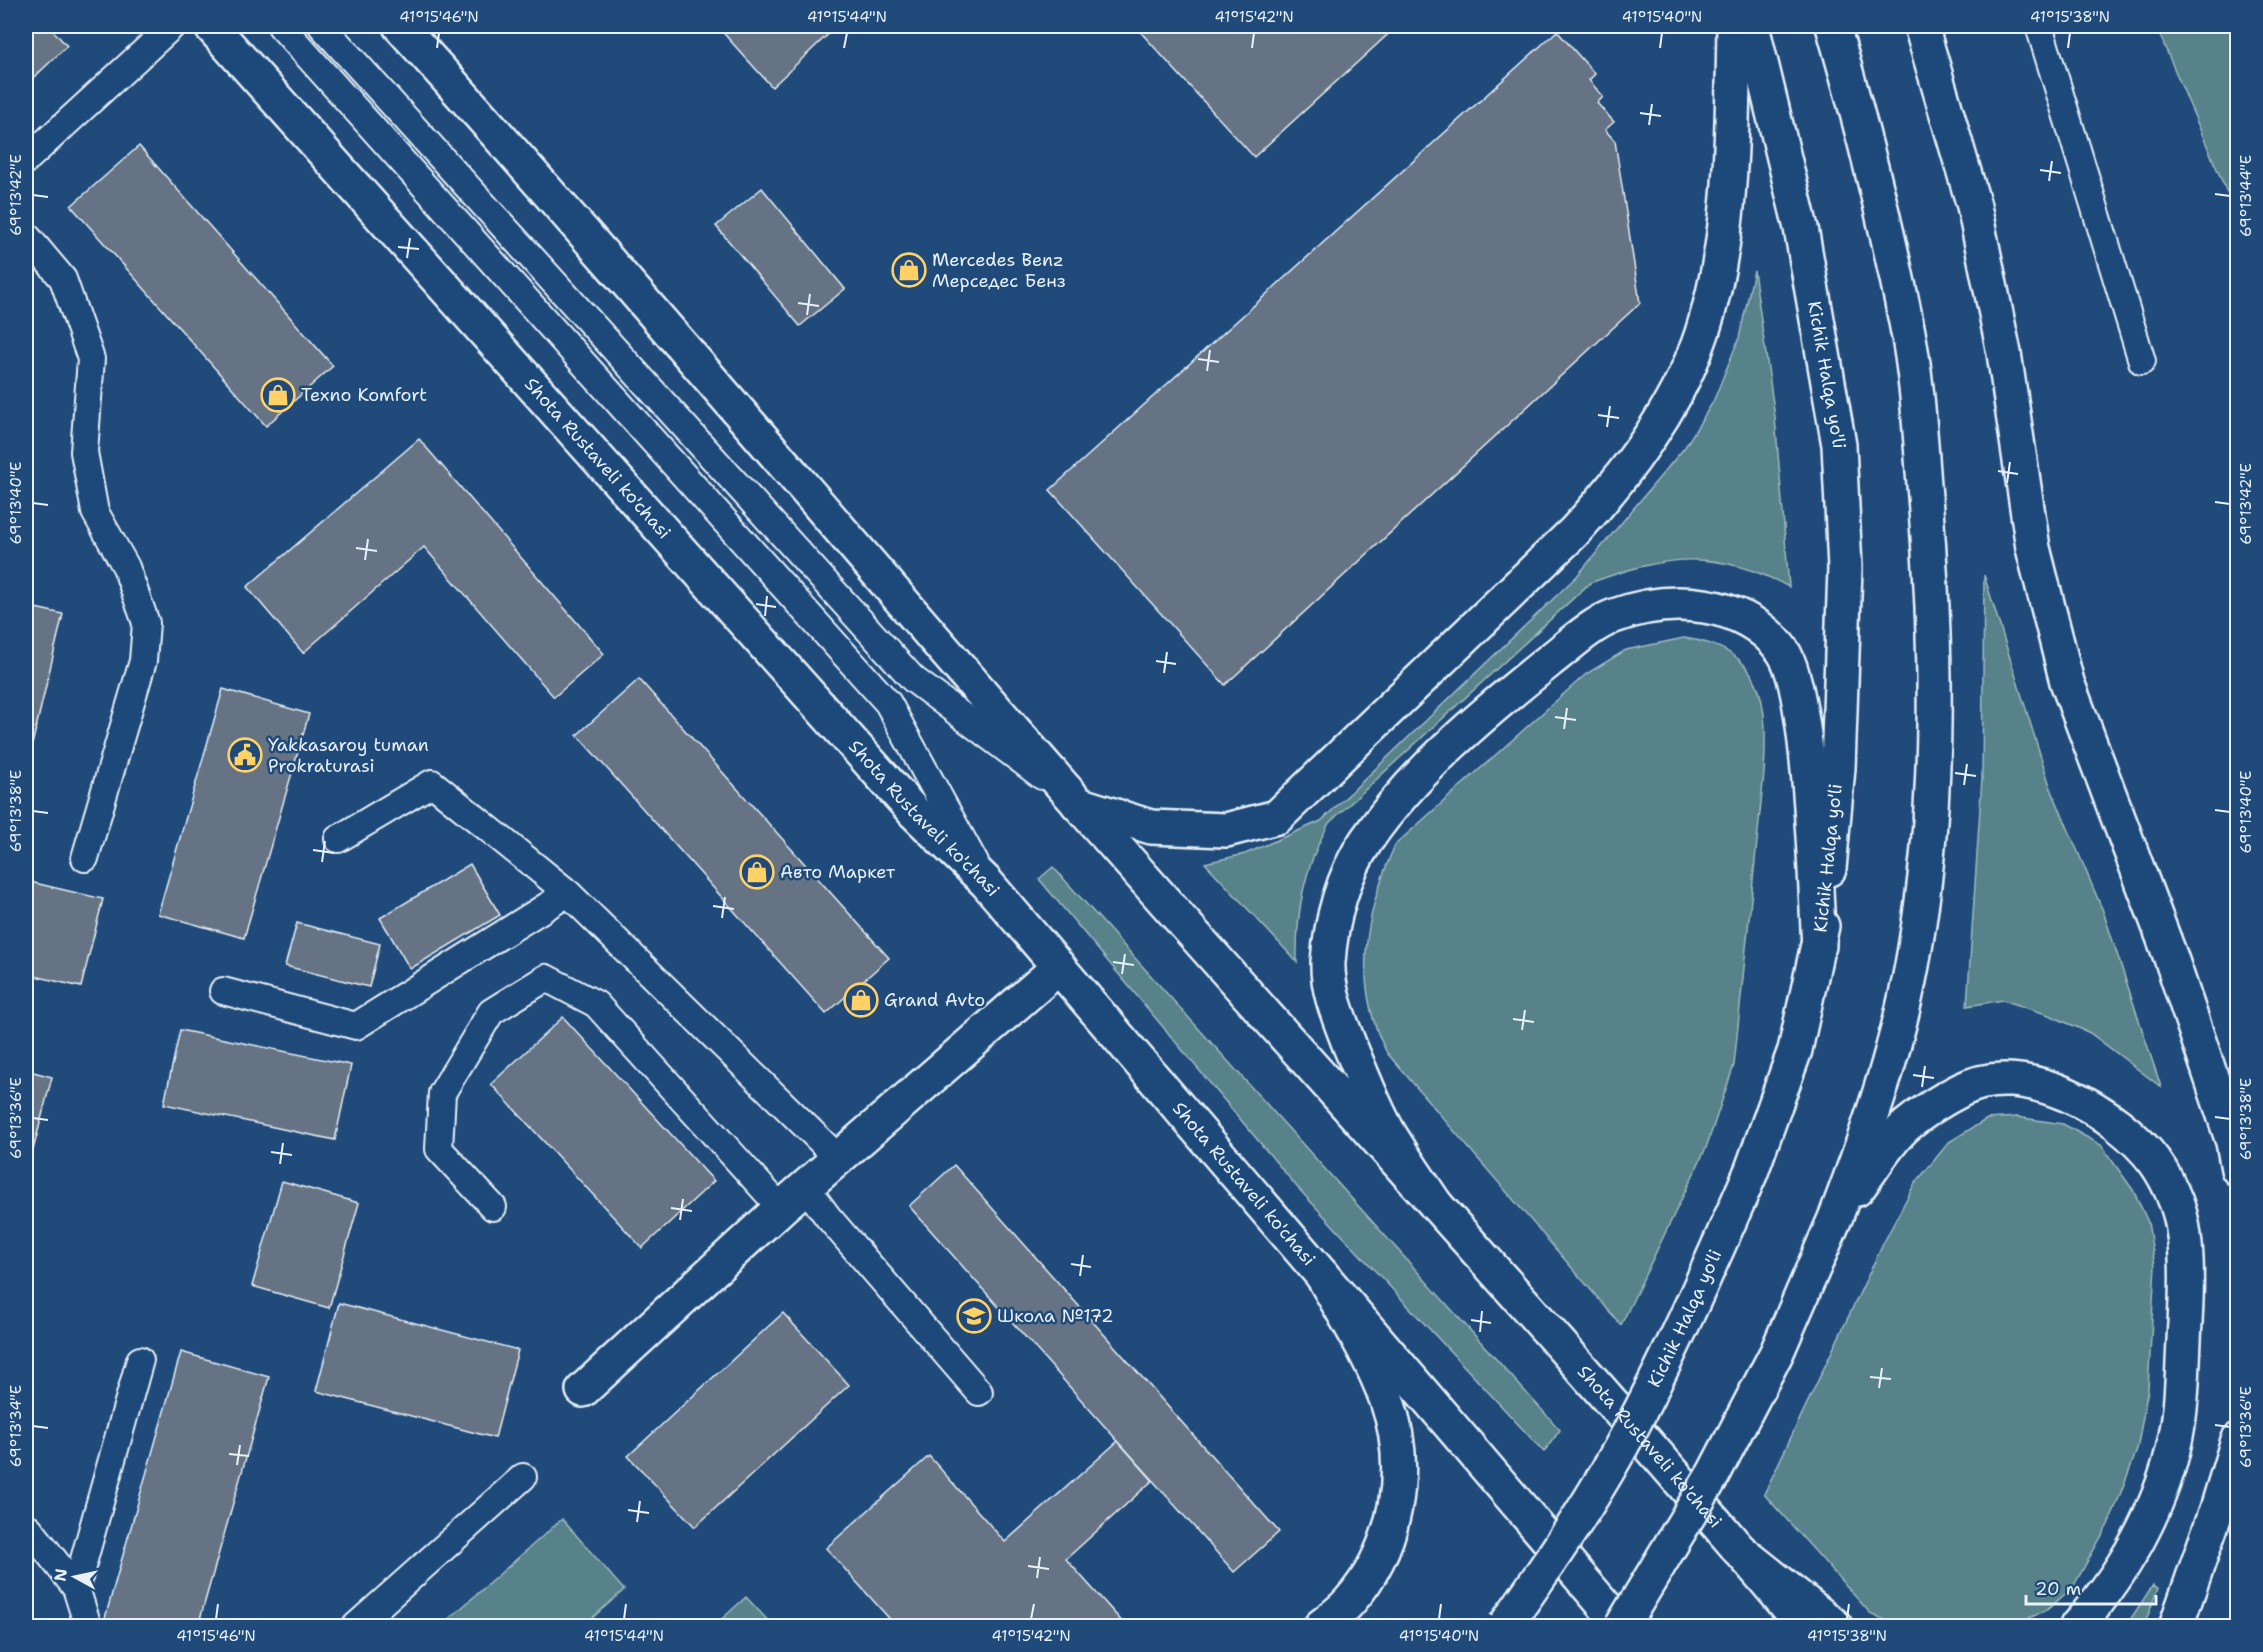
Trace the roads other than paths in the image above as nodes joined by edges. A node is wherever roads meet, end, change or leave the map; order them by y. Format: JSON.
{"nodes":[{"id":1,"x":172,"y":26,"type":"edge"},
{"id":2,"x":211,"y":26,"type":"edge"},
{"id":3,"x":281,"y":26,"type":"edge"},
{"id":4,"x":322,"y":26,"type":"edge"},
{"id":5,"x":400,"y":26,"type":"edge"},
{"id":6,"x":1734,"y":26,"type":"edge"},
{"id":7,"x":1752,"y":26,"type":"edge"},
{"id":8,"x":1833,"y":26,"type":"edge"},
{"id":9,"x":1921,"y":26,"type":"edge"},
{"id":10,"x":2039,"y":26,"type":"edge"},
{"id":11,"x":26,"y":160,"type":"edge"},
{"id":12,"x":26,"y":234,"type":"edge"},
{"id":13,"x":2142,"y":361,"type":"dead end"},
{"id":14,"x":1078,"y":804,"type":"junction"},
{"id":15,"x":338,"y":839,"type":"dead end"},
{"id":16,"x":85,"y":858,"type":"dead end"},
{"id":17,"x":986,"y":882,"type":"junction"},
{"id":18,"x":568,"y":893,"type":"junction"},
{"id":19,"x":1819,"y":946,"type":"junction"},
{"id":20,"x":1059,"y":967,"type":"junction"},
{"id":21,"x":223,"y":991,"type":"dead end"},
{"id":22,"x":838,"y":1158,"type":"junction"},
{"id":23,"x":2238,"y":1169,"type":"edge"},
{"id":24,"x":805,"y":1186,"type":"junction"},
{"id":25,"x":1436,"y":1205,"type":"junction"},
{"id":26,"x":493,"y":1207,"type":"dead end"},
{"id":27,"x":781,"y":1208,"type":"junction"},
{"id":28,"x":1836,"y":1216,"type":"junction"},
{"id":29,"x":1322,"y":1275,"type":"junction"},
{"id":30,"x":140,"y":1360,"type":"dead end"},
{"id":31,"x":583,"y":1390,"type":"dead end"},
{"id":32,"x":979,"y":1392,"type":"dead end"},
{"id":33,"x":2238,"y":1440,"type":"edge"},
{"id":34,"x":523,"y":1477,"type":"dead end"},
{"id":35,"x":26,"y":1527,"type":"edge"},
{"id":36,"x":1738,"y":1549,"type":"junction"},
{"id":37,"x":76,"y":1588,"type":"junction"},
{"id":38,"x":88,"y":1626,"type":"edge"},
{"id":39,"x":356,"y":1626,"type":"edge"},
{"id":40,"x":1321,"y":1626,"type":"edge"},
{"id":41,"x":1505,"y":1626,"type":"edge"},
{"id":42,"x":1622,"y":1626,"type":"edge"},
{"id":43,"x":1804,"y":1626,"type":"edge"},
{"id":44,"x":1834,"y":1626,"type":"edge"},
{"id":45,"x":2077,"y":1626,"type":"edge"},
{"id":46,"x":2176,"y":1626,"type":"edge"}],
"edges":[{"from":1,"to":11,"type":"lane"},
{"from":2,"to":17,"type":"main road","name":"Shota Rustaveli ko'chasi"},
{"from":3,"to":17,"type":"lane"},
{"from":4,"to":14,"type":"lane"},
{"from":5,"to":14,"type":"main road","name":"Shota Rustaveli ko'chasi"},
{"from":6,"to":14,"type":"main road"},
{"from":7,"to":19,"type":"main road","name":"Kichik Halqa yo'li"},
{"from":8,"to":28,"type":"main road"},
{"from":9,"to":23,"type":"main road"},
{"from":10,"to":13,"type":"lane"},
{"from":12,"to":16,"type":"lane"},
{"from":14,"to":25,"type":"main road","name":"Shota Rustaveli ko'chasi"},
{"from":15,"to":18,"type":"lane"},
{"from":17,"to":20,"type":"main road","name":"Shota Rustaveli ko'chasi"},
{"from":18,"to":21,"type":"lane"},
{"from":18,"to":22,"type":"lane"},
{"from":19,"to":25,"type":"main road"},
{"from":19,"to":41,"type":"main road","name":"Kichik Halqa yo'li","bridge":true},
{"from":20,"to":22,"type":"main road"},
{"from":20,"to":29,"type":"main road","name":"Shota Rustaveli ko'chasi"},
{"from":22,"to":24,"type":"main road"},
{"from":24,"to":27,"type":"main road"},
{"from":24,"to":32,"type":"lane"},
{"from":25,"to":36,"type":"main road","name":"Shota Rustaveli ko'chasi"},
{"from":26,"to":27,"type":"lane"},
{"from":27,"to":31,"type":"main road"},
{"from":28,"to":42,"type":"main road","bridge":true},
{"from":28,"to":45,"type":"main road"},
{"from":29,"to":40,"type":"main road"},
{"from":29,"to":42,"type":"main road","name":"Shota Rustaveli ko'chasi"},
{"from":30,"to":37,"type":"lane"},
{"from":33,"to":46,"type":"main road"},
{"from":34,"to":39,"type":"lane"},
{"from":35,"to":37,"type":"lane"},
{"from":36,"to":43,"type":"main road","name":"Shota Rustaveli ko'chasi"},
{"from":36,"to":44,"type":"main road"},
{"from":37,"to":38,"type":"lane"}]}
